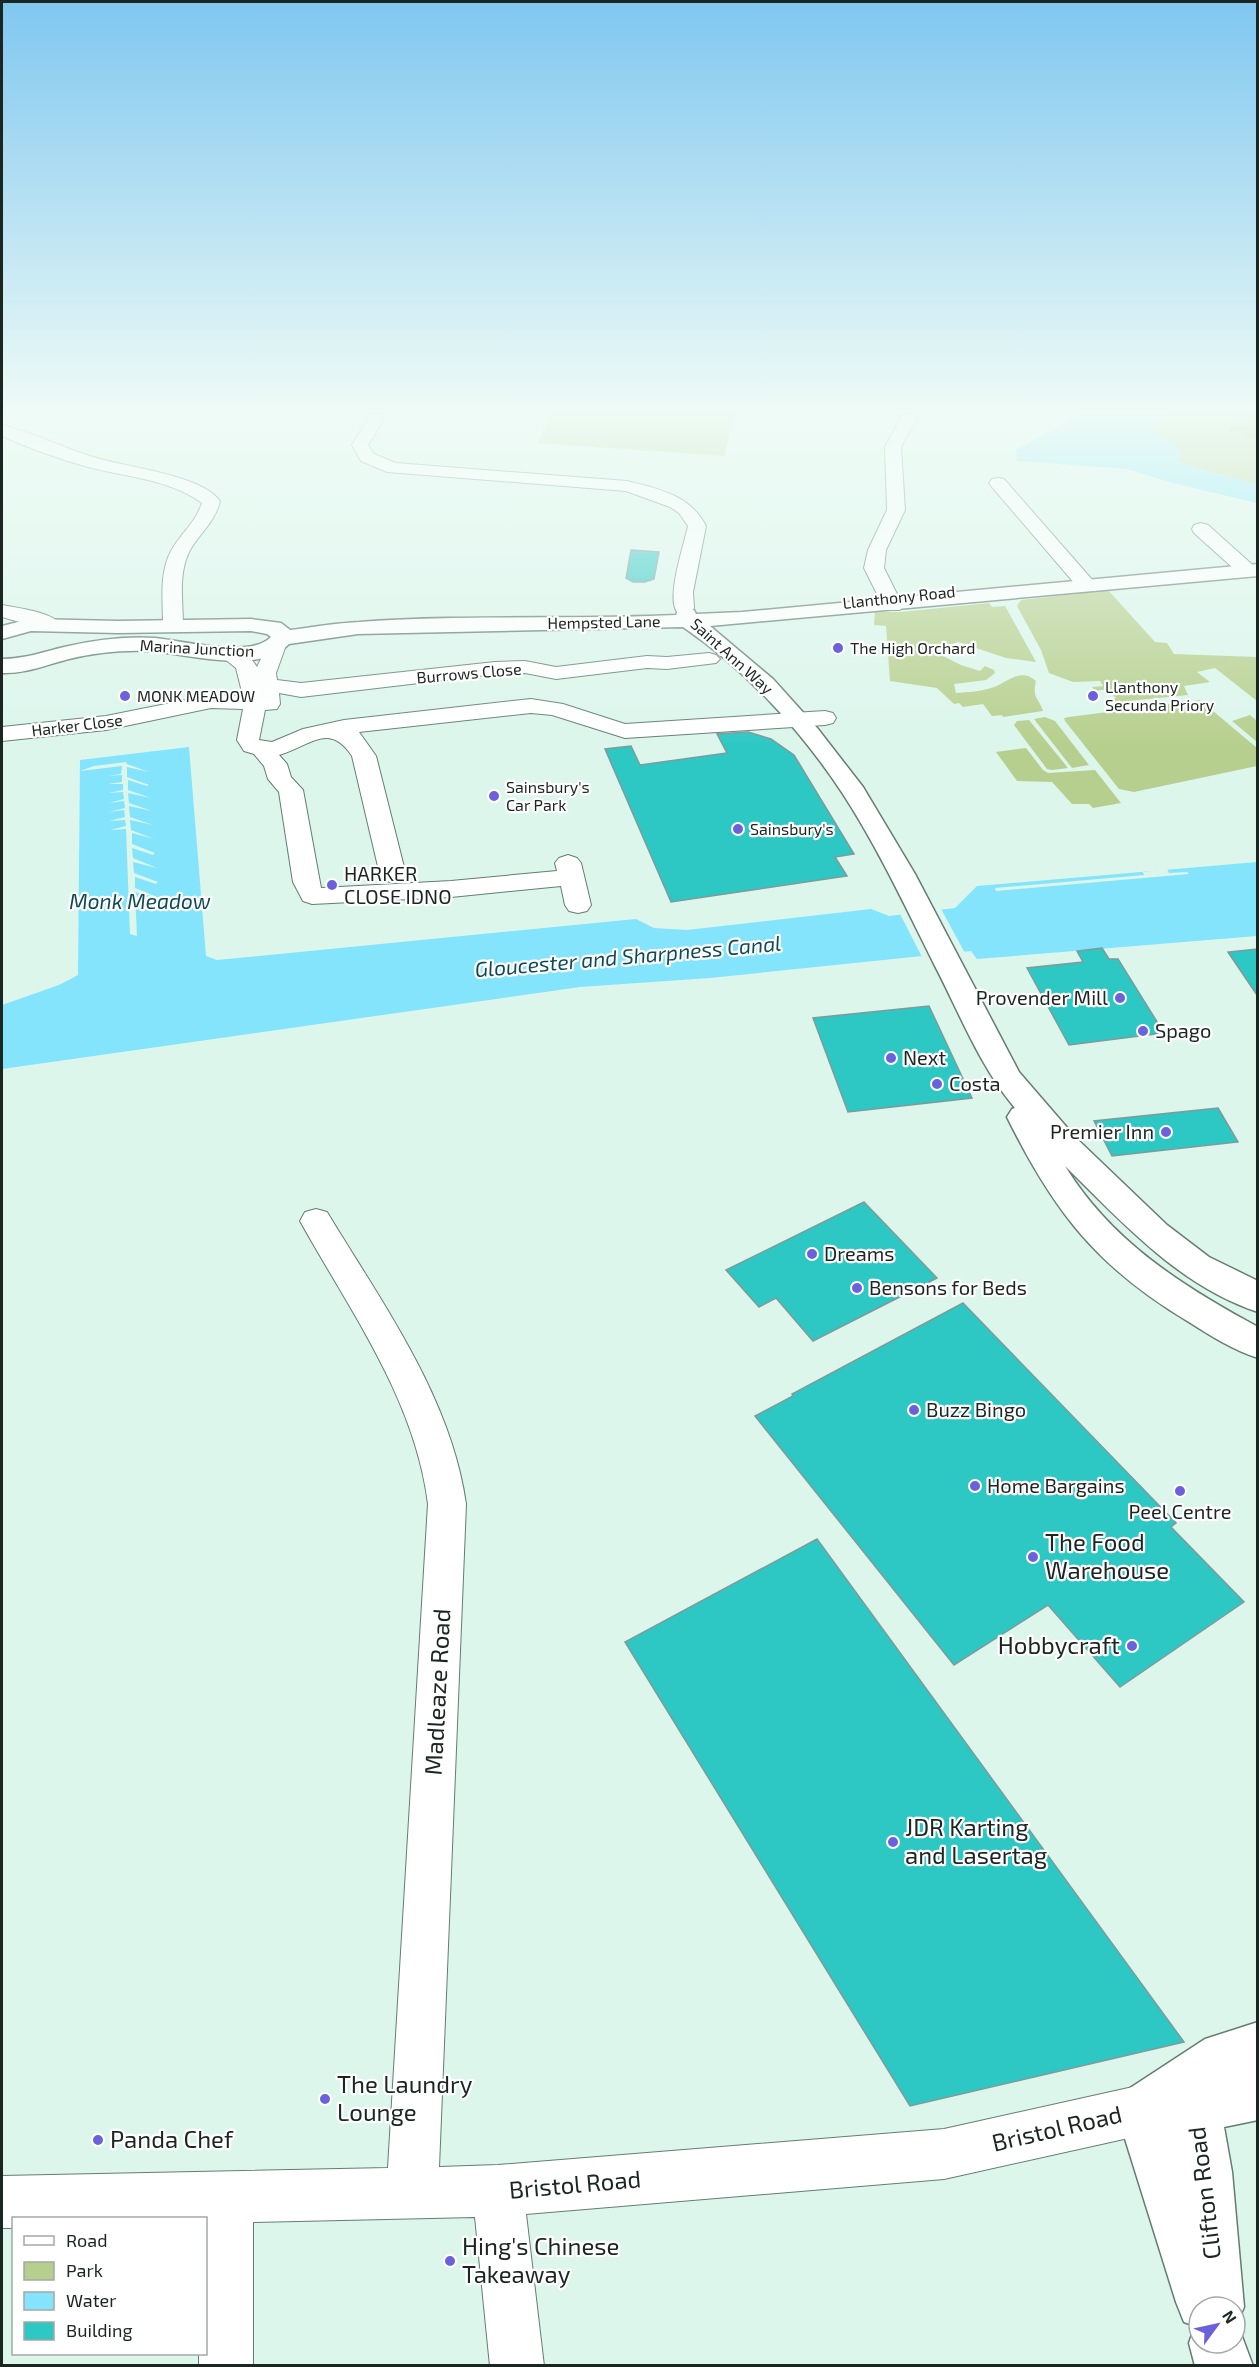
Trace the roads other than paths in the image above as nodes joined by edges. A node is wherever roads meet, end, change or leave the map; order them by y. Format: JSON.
{"nodes":[{"id":1,"x":201,"y":524,"type":"edge"},
{"id":2,"x":696,"y":524,"type":"edge"},
{"id":3,"x":889,"y":524,"type":"edge"},
{"id":4,"x":1034,"y":524,"type":"edge"},
{"id":5,"x":1201,"y":529,"type":"dead end"},
{"id":6,"x":1251,"y":567,"type":"edge"},
{"id":7,"x":1084,"y":583,"type":"junction"},
{"id":8,"x":890,"y":602,"type":"junction"},
{"id":9,"x":787,"y":615,"type":"junction"},
{"id":10,"x":694,"y":616,"type":"junction"},
{"id":11,"x":6,"y":621,"type":"edge"},
{"id":12,"x":528,"y":623,"type":"junction"},
{"id":13,"x":259,"y":625,"type":"junction"},
{"id":14,"x":173,"y":626,"type":"junction"},
{"id":15,"x":358,"y":628,"type":"junction"},
{"id":16,"x":278,"y":644,"type":"junction"},
{"id":17,"x":754,"y":645,"type":"junction"},
{"id":18,"x":228,"y":653,"type":"junction"},
{"id":19,"x":709,"y":659,"type":"dead end"},
{"id":20,"x":4,"y":667,"type":"edge"},
{"id":21,"x":806,"y":713,"type":"junction"},
{"id":22,"x":749,"y":723,"type":"junction"},
{"id":23,"x":270,"y":724,"type":"junction"},
{"id":24,"x":601,"y":724,"type":"junction"},
{"id":25,"x":2,"y":734,"type":"edge"},
{"id":26,"x":347,"y":737,"type":"junction"},
{"id":27,"x":828,"y":757,"type":"junction"},
{"id":28,"x":854,"y":792,"type":"junction"},
{"id":29,"x":393,"y":875,"type":"dead end"},
{"id":30,"x":578,"y":905,"type":"dead end"},
{"id":31,"x":1018,"y":1090,"type":"junction"},
{"id":32,"x":316,"y":1221,"type":"dead end"},
{"id":33,"x":1257,"y":1298,"type":"edge"},
{"id":34,"x":1257,"y":1323,"type":"edge"},
{"id":35,"x":1257,"y":1344,"type":"edge"},
{"id":36,"x":1257,"y":2047,"type":"edge"},
{"id":37,"x":1190,"y":2092,"type":"junction"},
{"id":38,"x":1257,"y":2094,"type":"edge"},
{"id":39,"x":1142,"y":2110,"type":"junction"},
{"id":40,"x":498,"y":2192,"type":"junction"},
{"id":41,"x":412,"y":2193,"type":"junction"},
{"id":42,"x":227,"y":2197,"type":"junction"},
{"id":43,"x":2,"y":2202,"type":"edge"},
{"id":44,"x":1203,"y":2295,"type":"edge"},
{"id":45,"x":1215,"y":2295,"type":"edge"},
{"id":46,"x":226,"y":2366,"type":"edge"},
{"id":47,"x":517,"y":2366,"type":"edge"}],
"edges":[{"from":1,"to":14,"type":"street"},
{"from":2,"to":10,"type":"street"},
{"from":3,"to":8,"type":"street"},
{"from":4,"to":7,"type":"street"},
{"from":5,"to":6,"type":"street"},
{"from":6,"to":7,"type":"main road","name":"Llanthony Road"},
{"from":7,"to":8,"type":"main road","name":"Llanthony Road"},
{"from":8,"to":9,"type":"main road","name":"Llanthony Road"},
{"from":8,"to":10,"type":"main road","name":"Llanthony Road"},
{"from":9,"to":10,"type":"main road","name":"Hempsted Lane"},
{"from":9,"to":17,"type":"main road"},
{"from":10,"to":12,"type":"main road","name":"Hempsted Lane"},
{"from":10,"to":12,"type":"main road","name":"Hempsted Lane"},
{"from":10,"to":17,"type":"main road","name":"Saint Ann Way"},
{"from":10,"to":21,"type":"main road","name":"Saint Ann Way"},
{"from":11,"to":14,"type":"main road","name":"Marina Junction"},
{"from":12,"to":15,"type":"main road","name":"Hempsted Lane"},
{"from":13,"to":14,"type":"main road","name":"Marina Junction"},
{"from":13,"to":15,"type":"main road","name":"Hempsted Lane"},
{"from":13,"to":16,"type":"main road","name":"Marina Junction"},
{"from":15,"to":16,"type":"main road"},
{"from":16,"to":18,"type":"main road","name":"Marina Junction"},
{"from":16,"to":23,"type":"street"},
{"from":17,"to":21,"type":"main road","name":"Saint Ann Way"},
{"from":18,"to":20,"type":"main road","name":"Marina Junction"},
{"from":18,"to":23,"type":"street"},
{"from":19,"to":23,"type":"street","name":"Burrows Close"},
{"from":21,"to":22,"type":"street"},
{"from":21,"to":24,"type":"street"},
{"from":21,"to":27,"type":"main road","name":"Saint Ann Way"},
{"from":21,"to":28,"type":"main road","name":"Saint Ann Way"},
{"from":22,"to":24,"type":"street"},
{"from":22,"to":27,"type":"street"},
{"from":23,"to":25,"type":"street","name":"Harker Close"},
{"from":23,"to":26,"type":"street"},
{"from":23,"to":30,"type":"street"},
{"from":24,"to":26,"type":"street"},
{"from":26,"to":29,"type":"street"},
{"from":27,"to":28,"type":"main road","name":"Saint Ann Way"},
{"from":28,"to":31,"type":"main road","name":"Saint Ann Way"},
{"from":31,"to":33,"type":"main road","name":"Saint Ann Way"},
{"from":31,"to":34,"type":"main road"},
{"from":31,"to":35,"type":"main road","name":"Saint Ann Way"},
{"from":32,"to":41,"type":"street","name":"Madleaze Road"},
{"from":36,"to":37,"type":"main road","name":"Bristol Road"},
{"from":37,"to":38,"type":"main road","name":"Bristol Road"},
{"from":37,"to":39,"type":"main road","name":"Bristol Road"},
{"from":37,"to":45,"type":"main road","name":"Clifton Road"},
{"from":39,"to":40,"type":"street","name":"Bristol Road"},
{"from":39,"to":44,"type":"main road","name":"Clifton Road"},
{"from":40,"to":41,"type":"street","name":"Bristol Road"},
{"from":40,"to":47,"type":"street"},
{"from":41,"to":42,"type":"street","name":"Bristol Road"},
{"from":42,"to":43,"type":"street","name":"Bristol Road"},
{"from":42,"to":46,"type":"street"}]}
